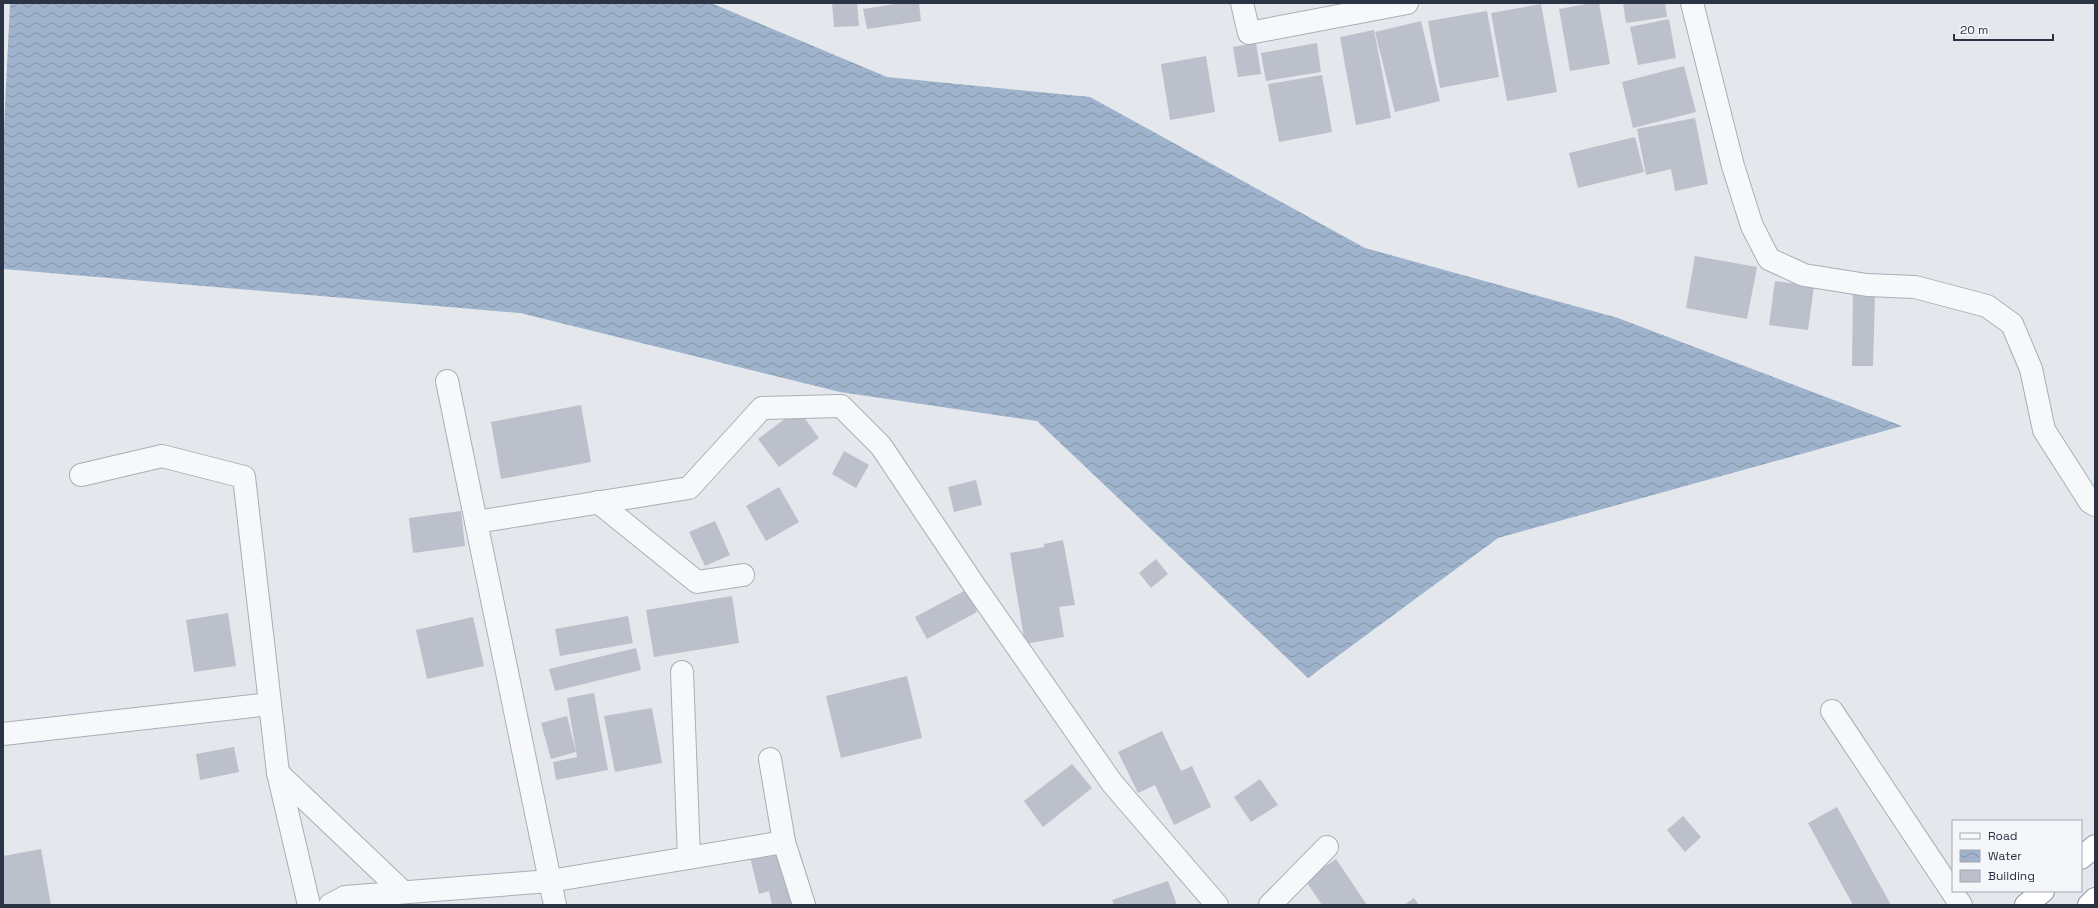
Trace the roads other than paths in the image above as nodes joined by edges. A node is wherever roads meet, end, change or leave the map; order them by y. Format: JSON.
{"nodes":[{"id":1,"x":1242,"y":3,"type":"edge"},
{"id":2,"x":1407,"y":3,"type":"edge"},
{"id":3,"x":1692,"y":3,"type":"edge"},
{"id":4,"x":447,"y":381,"type":"dead end"},
{"id":5,"x":81,"y":475,"type":"dead end"},
{"id":6,"x":598,"y":502,"type":"junction"},
{"id":7,"x":2095,"y":505,"type":"edge"},
{"id":8,"x":476,"y":522,"type":"junction"},
{"id":9,"x":743,"y":575,"type":"dead end"},
{"id":10,"x":682,"y":672,"type":"dead end"},
{"id":11,"x":270,"y":704,"type":"junction"},
{"id":12,"x":1832,"y":711,"type":"dead end"},
{"id":13,"x":3,"y":734,"type":"edge"},
{"id":14,"x":770,"y":759,"type":"dead end"},
{"id":15,"x":278,"y":773,"type":"junction"},
{"id":16,"x":784,"y":842,"type":"junction"},
{"id":17,"x":2095,"y":846,"type":"edge"},
{"id":18,"x":1327,"y":847,"type":"dead end"},
{"id":19,"x":2082,"y":857,"type":"edge"},
{"id":20,"x":689,"y":858,"type":"junction"},
{"id":21,"x":550,"y":881,"type":"junction"},
{"id":22,"x":1952,"y":891,"type":"edge"},
{"id":23,"x":403,"y":892,"type":"junction"},
{"id":24,"x":1952,"y":892,"type":"edge"},
{"id":25,"x":2042,"y":892,"type":"edge"},
{"id":26,"x":2095,"y":899,"type":"edge"},
{"id":27,"x":309,"y":905,"type":"edge"},
{"id":28,"x":330,"y":905,"type":"edge"},
{"id":29,"x":555,"y":905,"type":"edge"},
{"id":30,"x":804,"y":905,"type":"edge"},
{"id":31,"x":1217,"y":905,"type":"edge"},
{"id":32,"x":1270,"y":905,"type":"edge"},
{"id":33,"x":1961,"y":905,"type":"edge"},
{"id":34,"x":2026,"y":905,"type":"edge"},
{"id":35,"x":2088,"y":905,"type":"edge"}],
"edges":[{"from":1,"to":2,"type":"street"},
{"from":3,"to":7,"type":"street"},
{"from":4,"to":8,"type":"street"},
{"from":5,"to":11,"type":"street"},
{"from":6,"to":8,"type":"street"},
{"from":6,"to":9,"type":"street"},
{"from":6,"to":31,"type":"street"},
{"from":8,"to":21,"type":"street"},
{"from":10,"to":20,"type":"street"},
{"from":11,"to":13,"type":"street"},
{"from":11,"to":15,"type":"street"},
{"from":12,"to":22,"type":"street"},
{"from":14,"to":16,"type":"street"},
{"from":15,"to":23,"type":"street"},
{"from":15,"to":27,"type":"street"},
{"from":16,"to":20,"type":"street"},
{"from":16,"to":30,"type":"street"},
{"from":17,"to":19,"type":"highway"},
{"from":18,"to":32,"type":"street"},
{"from":20,"to":21,"type":"street"},
{"from":21,"to":23,"type":"street"},
{"from":21,"to":29,"type":"street"},
{"from":23,"to":28,"type":"street"},
{"from":24,"to":33,"type":"street"},
{"from":25,"to":34,"type":"highway"},
{"from":26,"to":35,"type":"highway"}]}
